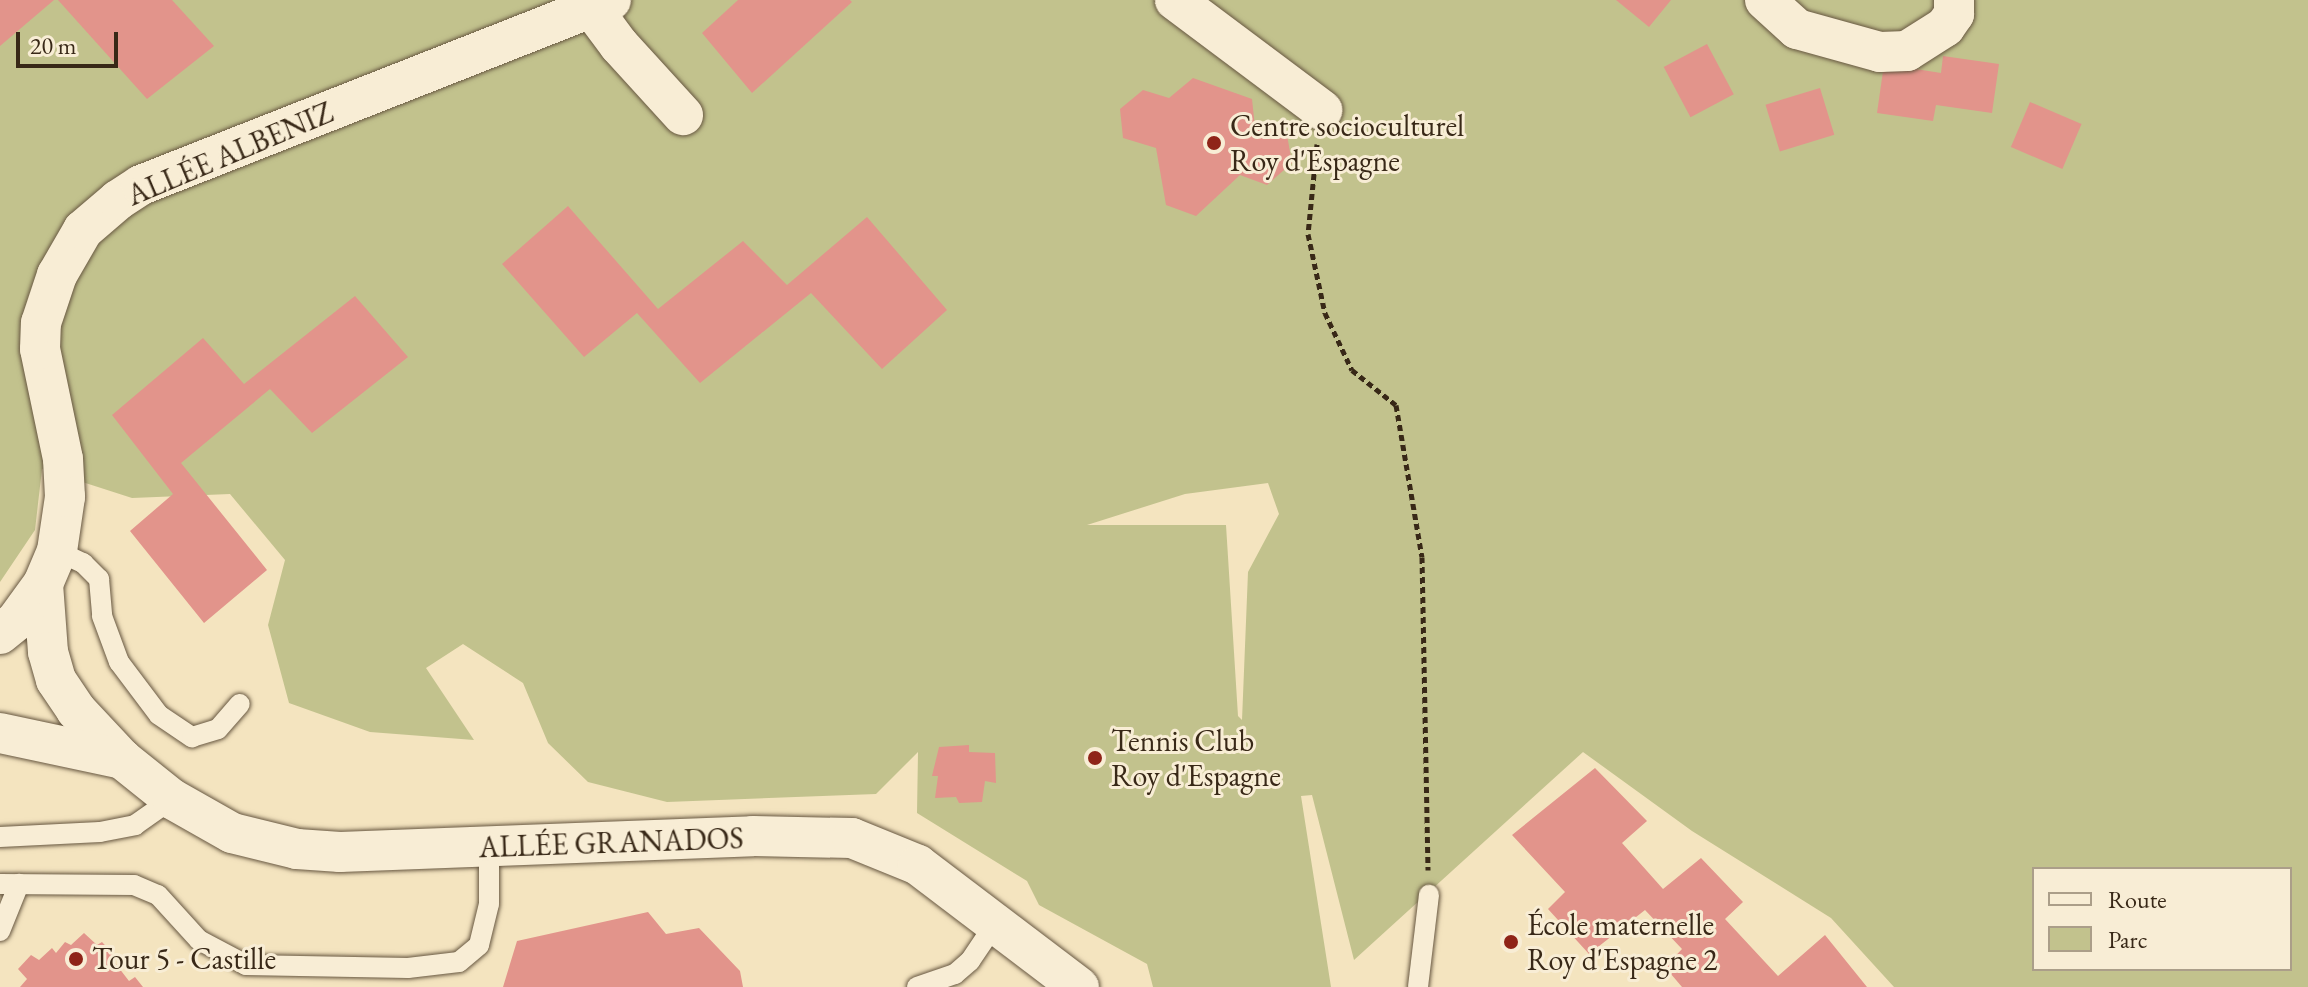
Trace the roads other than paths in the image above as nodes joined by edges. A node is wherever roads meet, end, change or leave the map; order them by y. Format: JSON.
{"nodes":[{"id":1,"x":1175,"y":0,"type":"edge"},
{"id":2,"x":1765,"y":0,"type":"edge"},
{"id":3,"x":1954,"y":0,"type":"edge"},
{"id":4,"x":602,"y":5,"type":"edge"},
{"id":5,"x":1322,"y":110,"type":"road end"},
{"id":6,"x":683,"y":115,"type":"dead end"},
{"id":7,"x":50,"y":568,"type":"junction"},
{"id":8,"x":0,"y":634,"type":"edge"},
{"id":9,"x":240,"y":704,"type":"dead end"},
{"id":10,"x":0,"y":733,"type":"edge"},
{"id":11,"x":122,"y":759,"type":"junction"},
{"id":12,"x":172,"y":799,"type":"junction"},
{"id":13,"x":0,"y":837,"type":"edge"},
{"id":14,"x":489,"y":849,"type":"junction"},
{"id":15,"x":9,"y":884,"type":"edge"},
{"id":16,"x":1429,"y":895,"type":"road end"},
{"id":17,"x":995,"y":924,"type":"junction"},
{"id":18,"x":0,"y":931,"type":"edge"},
{"id":19,"x":917,"y":987,"type":"edge"},
{"id":20,"x":1079,"y":987,"type":"edge"},
{"id":21,"x":1418,"y":987,"type":"edge"}],
"edges":[{"from":1,"to":5,"type":"street"},
{"from":2,"to":3,"type":"street"},
{"from":4,"to":6,"type":"street"},
{"from":4,"to":7,"type":"street","name":"ALLÉE ALBENIZ"},
{"from":7,"to":8,"type":"street","name":"ALLÉE ALBENIZ"},
{"from":7,"to":9,"type":"lane"},
{"from":7,"to":11,"type":"street","name":"ALLÉE GRANADOS"},
{"from":10,"to":11,"type":"street","name":"ALLÉE GRANADOS"},
{"from":11,"to":12,"type":"street","name":"ALLÉE GRANADOS"},
{"from":12,"to":13,"type":"lane"},
{"from":12,"to":14,"type":"street","name":"ALLÉE GRANADOS"},
{"from":14,"to":15,"type":"lane"},
{"from":14,"to":17,"type":"street","name":"ALLÉE GRANADOS"},
{"from":15,"to":18,"type":"lane"},
{"from":16,"to":21,"type":"lane"},
{"from":17,"to":19,"type":"lane"},
{"from":17,"to":20,"type":"street","name":"ALLÉE GRANADOS"}]}
